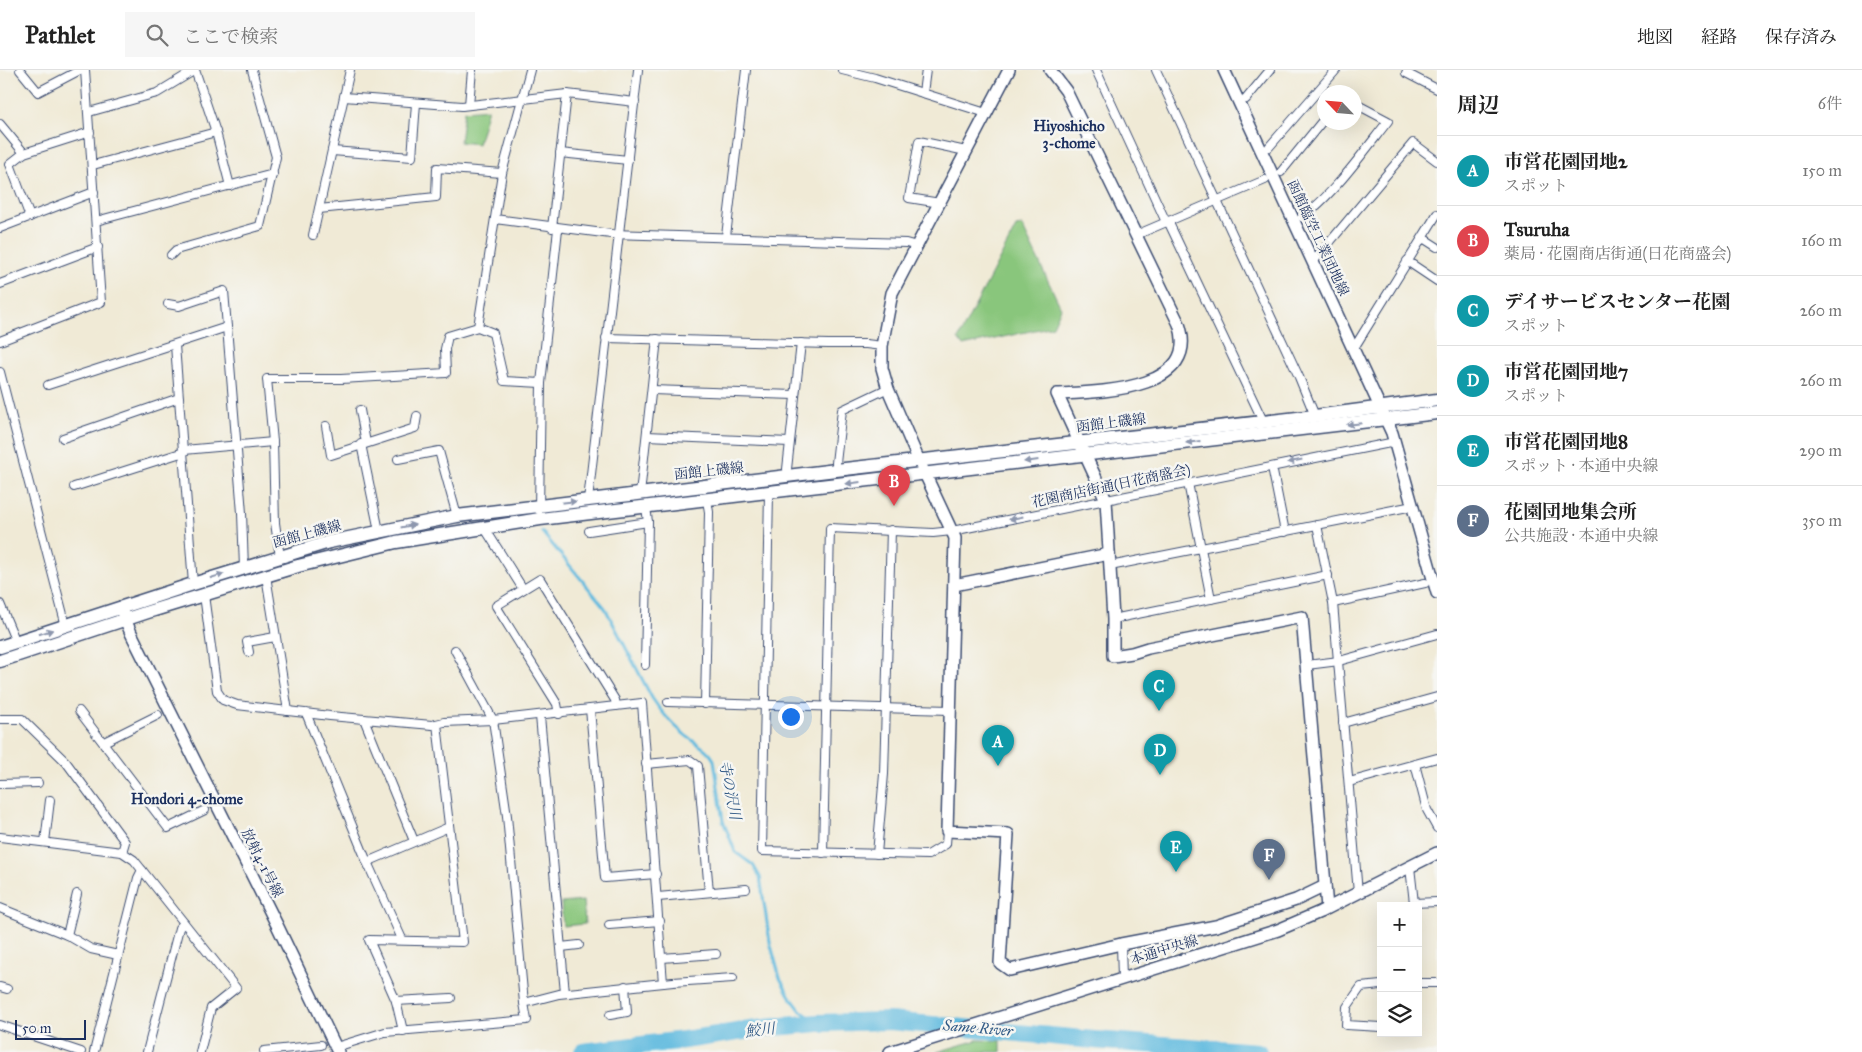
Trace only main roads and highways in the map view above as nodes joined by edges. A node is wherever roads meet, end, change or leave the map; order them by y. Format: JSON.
{"nodes":[{"id":1,"x":1437,"y":400,"type":"edge"},
{"id":2,"x":1383,"y":413,"type":"junction"},
{"id":3,"x":1437,"y":413,"type":"edge"},
{"id":4,"x":539,"y":512,"type":"junction"},
{"id":5,"x":0,"y":647,"type":"edge"},
{"id":6,"x":0,"y":661,"type":"edge"}],
"edges":[{"from":1,"to":2,"type":"main road","name":"函館上磯線"},
{"from":2,"to":3,"type":"main road","name":"函館上磯線"},
{"from":2,"to":4,"type":"main road","name":"函館上磯線","one_way":true},
{"from":4,"to":2,"type":"main road","name":"函館上磯線","one_way":true},
{"from":5,"to":4,"type":"main road","name":"函館上磯線","one_way":true},
{"from":4,"to":6,"type":"main road","name":"函館上磯線"}]}
